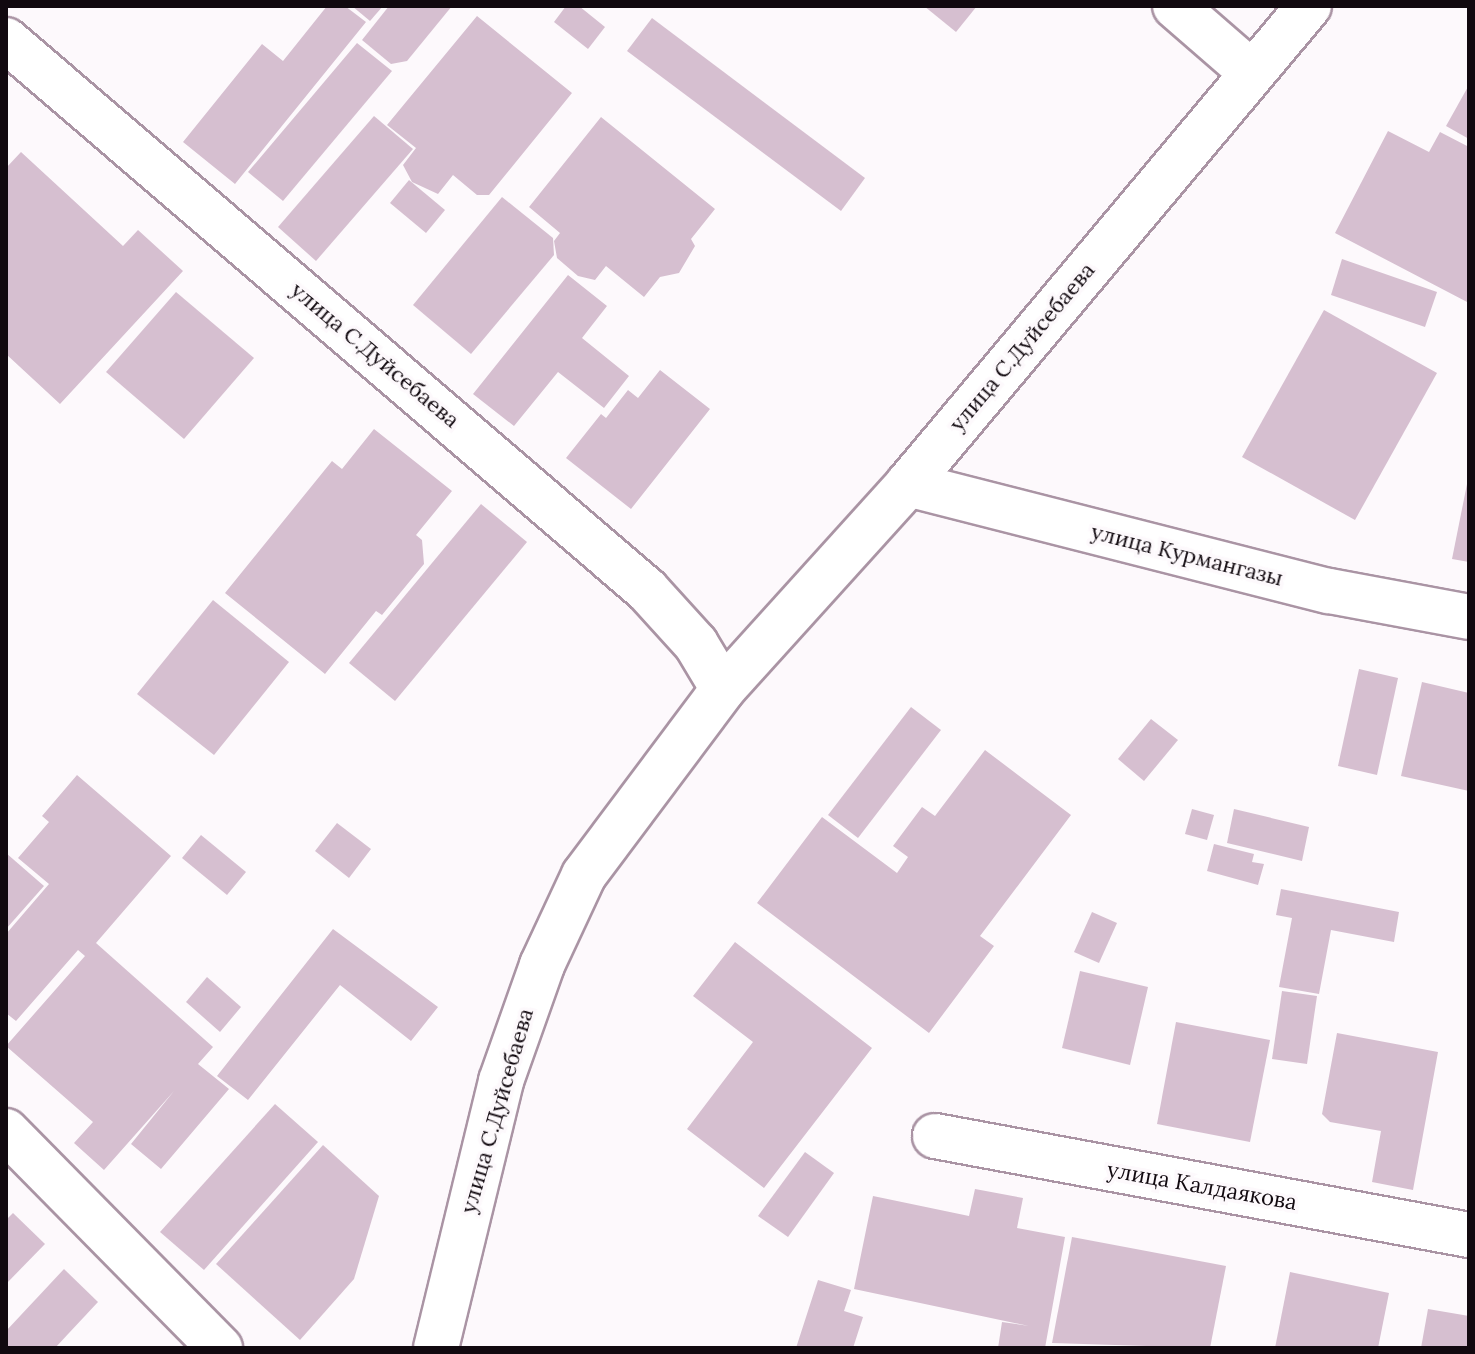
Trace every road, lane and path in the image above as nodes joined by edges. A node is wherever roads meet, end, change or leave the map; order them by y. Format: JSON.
{"nodes":[{"id":1,"x":1175,"y":6,"type":"edge"},
{"id":2,"x":1309,"y":6,"type":"edge"},
{"id":3,"x":6,"y":40,"type":"edge"},
{"id":4,"x":1251,"y":72,"type":"junction"},
{"id":5,"x":908,"y":484,"type":"junction"},
{"id":6,"x":1469,"y":617,"type":"edge"},
{"id":7,"x":723,"y":689,"type":"junction"},
{"id":8,"x":6,"y":1131,"type":"edge"},
{"id":9,"x":935,"y":1136,"type":"dead end"},
{"id":10,"x":1469,"y":1235,"type":"edge"},
{"id":11,"x":220,"y":1348,"type":"edge"},
{"id":12,"x":436,"y":1348,"type":"edge"}],
"edges":[{"from":1,"to":4,"type":"street"},
{"from":2,"to":4,"type":"street","name":"улица С.Дуйсебаева"},
{"from":3,"to":7,"type":"street","name":"улица С.Дуйсебаева"},
{"from":4,"to":5,"type":"street","name":"улица С.Дуйсебаева"},
{"from":5,"to":6,"type":"street","name":"улица Курмангазы"},
{"from":5,"to":7,"type":"street","name":"улица С.Дуйсебаева"},
{"from":7,"to":12,"type":"street","name":"улица С.Дуйсебаева"},
{"from":8,"to":11,"type":"street"},
{"from":9,"to":10,"type":"street","name":"улица Калдаякова"}]}
